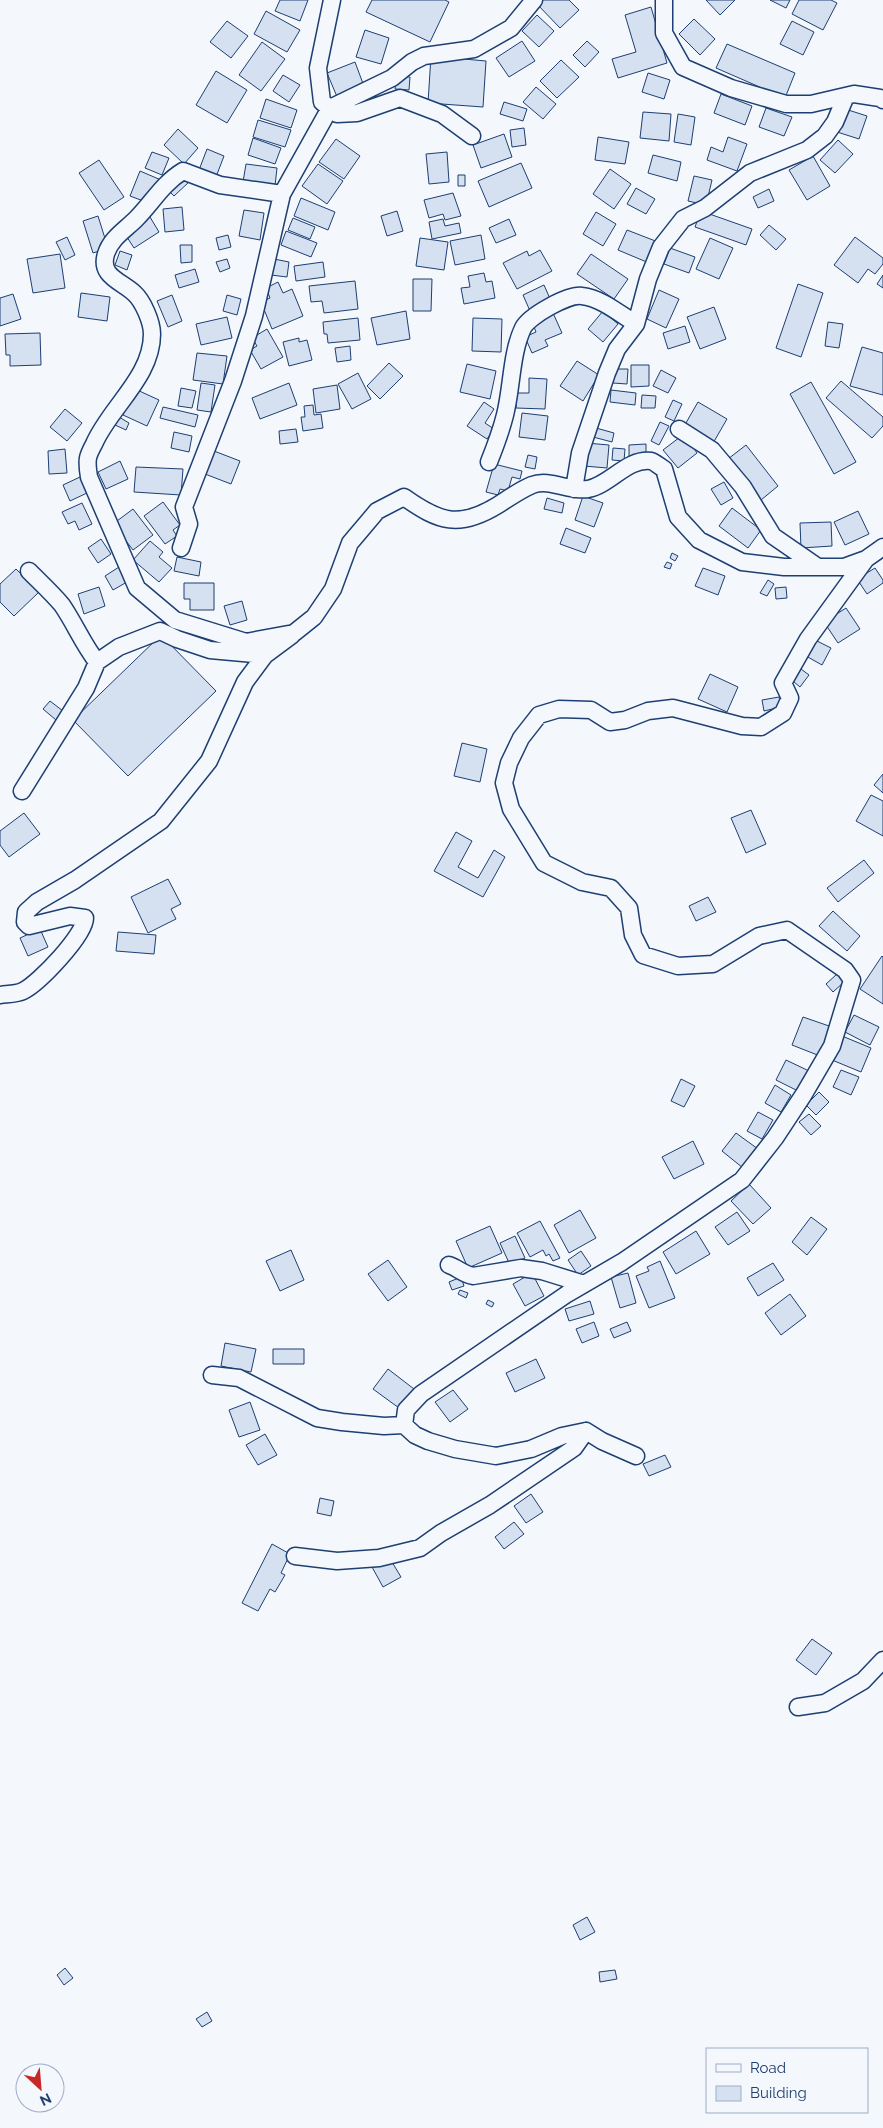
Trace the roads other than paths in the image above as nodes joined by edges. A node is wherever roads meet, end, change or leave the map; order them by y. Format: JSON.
{"nodes":[{"id":1,"x":332,"y":0,"type":"edge"},
{"id":2,"x":534,"y":0,"type":"edge"},
{"id":3,"x":664,"y":0,"type":"edge"},
{"id":4,"x":846,"y":96,"type":"junction"},
{"id":5,"x":883,"y":100,"type":"edge"},
{"id":6,"x":330,"y":108,"type":"junction"},
{"id":7,"x":472,"y":136,"type":"dead end"},
{"id":8,"x":282,"y":194,"type":"junction"},
{"id":9,"x":636,"y":324,"type":"junction"},
{"id":10,"x":679,"y":429,"type":"dead end"},
{"id":11,"x":489,"y":462,"type":"dead end"},
{"id":12,"x":574,"y":489,"type":"junction"},
{"id":13,"x":883,"y":547,"type":"edge"},
{"id":14,"x":181,"y":548,"type":"dead end"},
{"id":15,"x":866,"y":560,"type":"junction"},
{"id":16,"x":818,"y":567,"type":"junction"},
{"id":17,"x":29,"y":571,"type":"dead end"},
{"id":18,"x":294,"y":632,"type":"junction"},
{"id":19,"x":265,"y":654,"type":"junction"},
{"id":20,"x":97,"y":662,"type":"junction"},
{"id":21,"x":22,"y":791,"type":"dead end"},
{"id":22,"x":0,"y":995,"type":"edge"},
{"id":23,"x":449,"y":1265,"type":"dead end"},
{"id":24,"x":584,"y":1284,"type":"junction"},
{"id":25,"x":212,"y":1375,"type":"dead end"},
{"id":26,"x":404,"y":1424,"type":"junction"},
{"id":27,"x":586,"y":1431,"type":"junction"},
{"id":28,"x":636,"y":1456,"type":"dead end"},
{"id":29,"x":294,"y":1556,"type":"dead end"},
{"id":30,"x":883,"y":1660,"type":"edge"},
{"id":31,"x":798,"y":1708,"type":"dead end"}],
"edges":[{"from":1,"to":6,"type":"street"},
{"from":2,"to":6,"type":"street"},
{"from":3,"to":4,"type":"street"},
{"from":4,"to":5,"type":"street"},
{"from":4,"to":9,"type":"street"},
{"from":6,"to":7,"type":"street"},
{"from":6,"to":8,"type":"street"},
{"from":8,"to":14,"type":"street"},
{"from":8,"to":18,"type":"street"},
{"from":9,"to":11,"type":"street"},
{"from":9,"to":12,"type":"street"},
{"from":10,"to":16,"type":"street"},
{"from":12,"to":16,"type":"street"},
{"from":12,"to":18,"type":"street"},
{"from":13,"to":15,"type":"street"},
{"from":15,"to":16,"type":"street"},
{"from":15,"to":24,"type":"street"},
{"from":17,"to":20,"type":"street"},
{"from":18,"to":19,"type":"street"},
{"from":19,"to":20,"type":"street"},
{"from":19,"to":22,"type":"street"},
{"from":20,"to":21,"type":"street"},
{"from":23,"to":24,"type":"street"},
{"from":24,"to":26,"type":"street"},
{"from":25,"to":26,"type":"street"},
{"from":26,"to":27,"type":"street"},
{"from":27,"to":28,"type":"street"},
{"from":27,"to":29,"type":"street"},
{"from":30,"to":31,"type":"street"}]}
